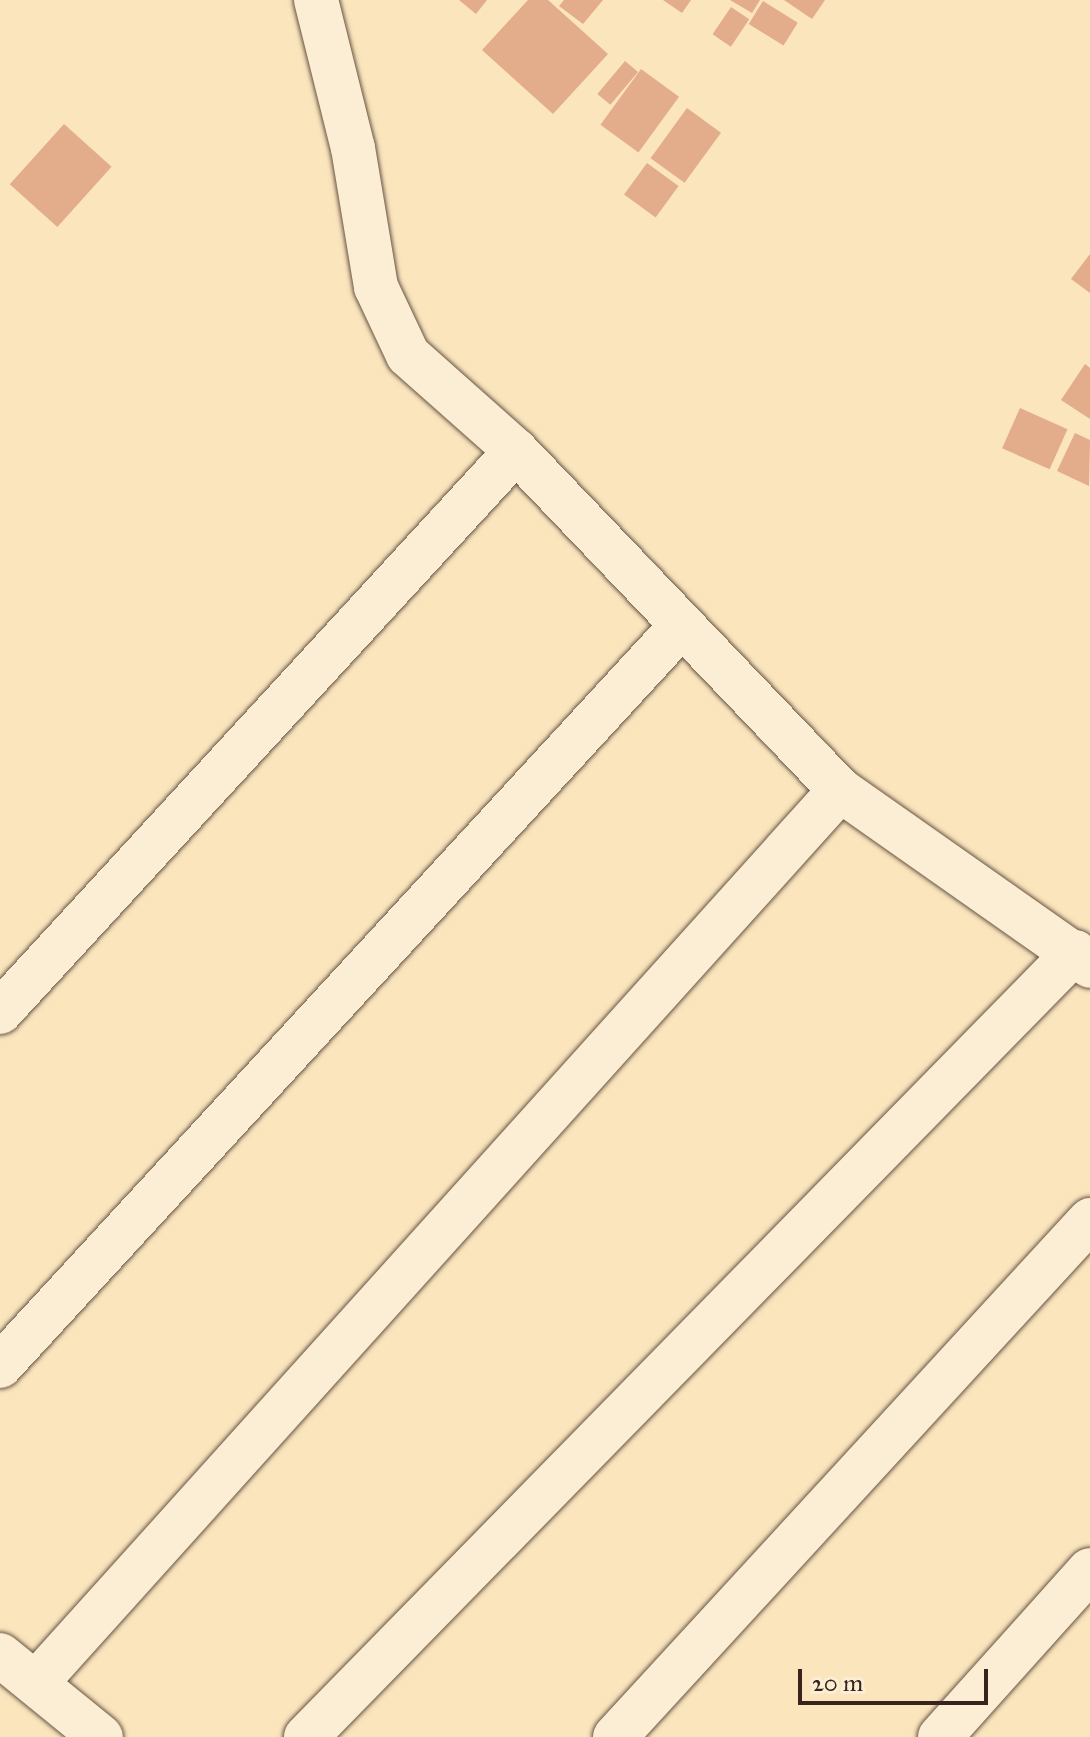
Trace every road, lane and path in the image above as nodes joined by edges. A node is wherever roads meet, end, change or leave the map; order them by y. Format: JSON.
{"nodes":[{"id":1,"x":316,"y":0,"type":"edge"},
{"id":2,"x":516,"y":451,"type":"junction"},
{"id":3,"x":682,"y":625,"type":"junction"},
{"id":4,"x":840,"y":790,"type":"junction"},
{"id":5,"x":1082,"y":959,"type":"edge"},
{"id":6,"x":0,"y":1012,"type":"edge"},
{"id":7,"x":1090,"y":1220,"type":"edge"},
{"id":8,"x":0,"y":1366,"type":"edge"},
{"id":9,"x":1090,"y":1570,"type":"edge"},
{"id":10,"x":0,"y":1655,"type":"edge"},
{"id":11,"x":36,"y":1683,"type":"junction"},
{"id":12,"x":101,"y":1737,"type":"edge"},
{"id":13,"x":306,"y":1737,"type":"edge"},
{"id":14,"x":615,"y":1737,"type":"edge"},
{"id":15,"x":940,"y":1737,"type":"edge"}],
"edges":[{"from":1,"to":2,"type":"street"},
{"from":2,"to":3,"type":"street"},
{"from":2,"to":6,"type":"street"},
{"from":3,"to":4,"type":"street"},
{"from":3,"to":8,"type":"street"},
{"from":4,"to":5,"type":"street"},
{"from":4,"to":11,"type":"street"},
{"from":5,"to":13,"type":"street"},
{"from":7,"to":14,"type":"street"},
{"from":9,"to":15,"type":"street"},
{"from":10,"to":11,"type":"street"},
{"from":11,"to":12,"type":"street"}]}
